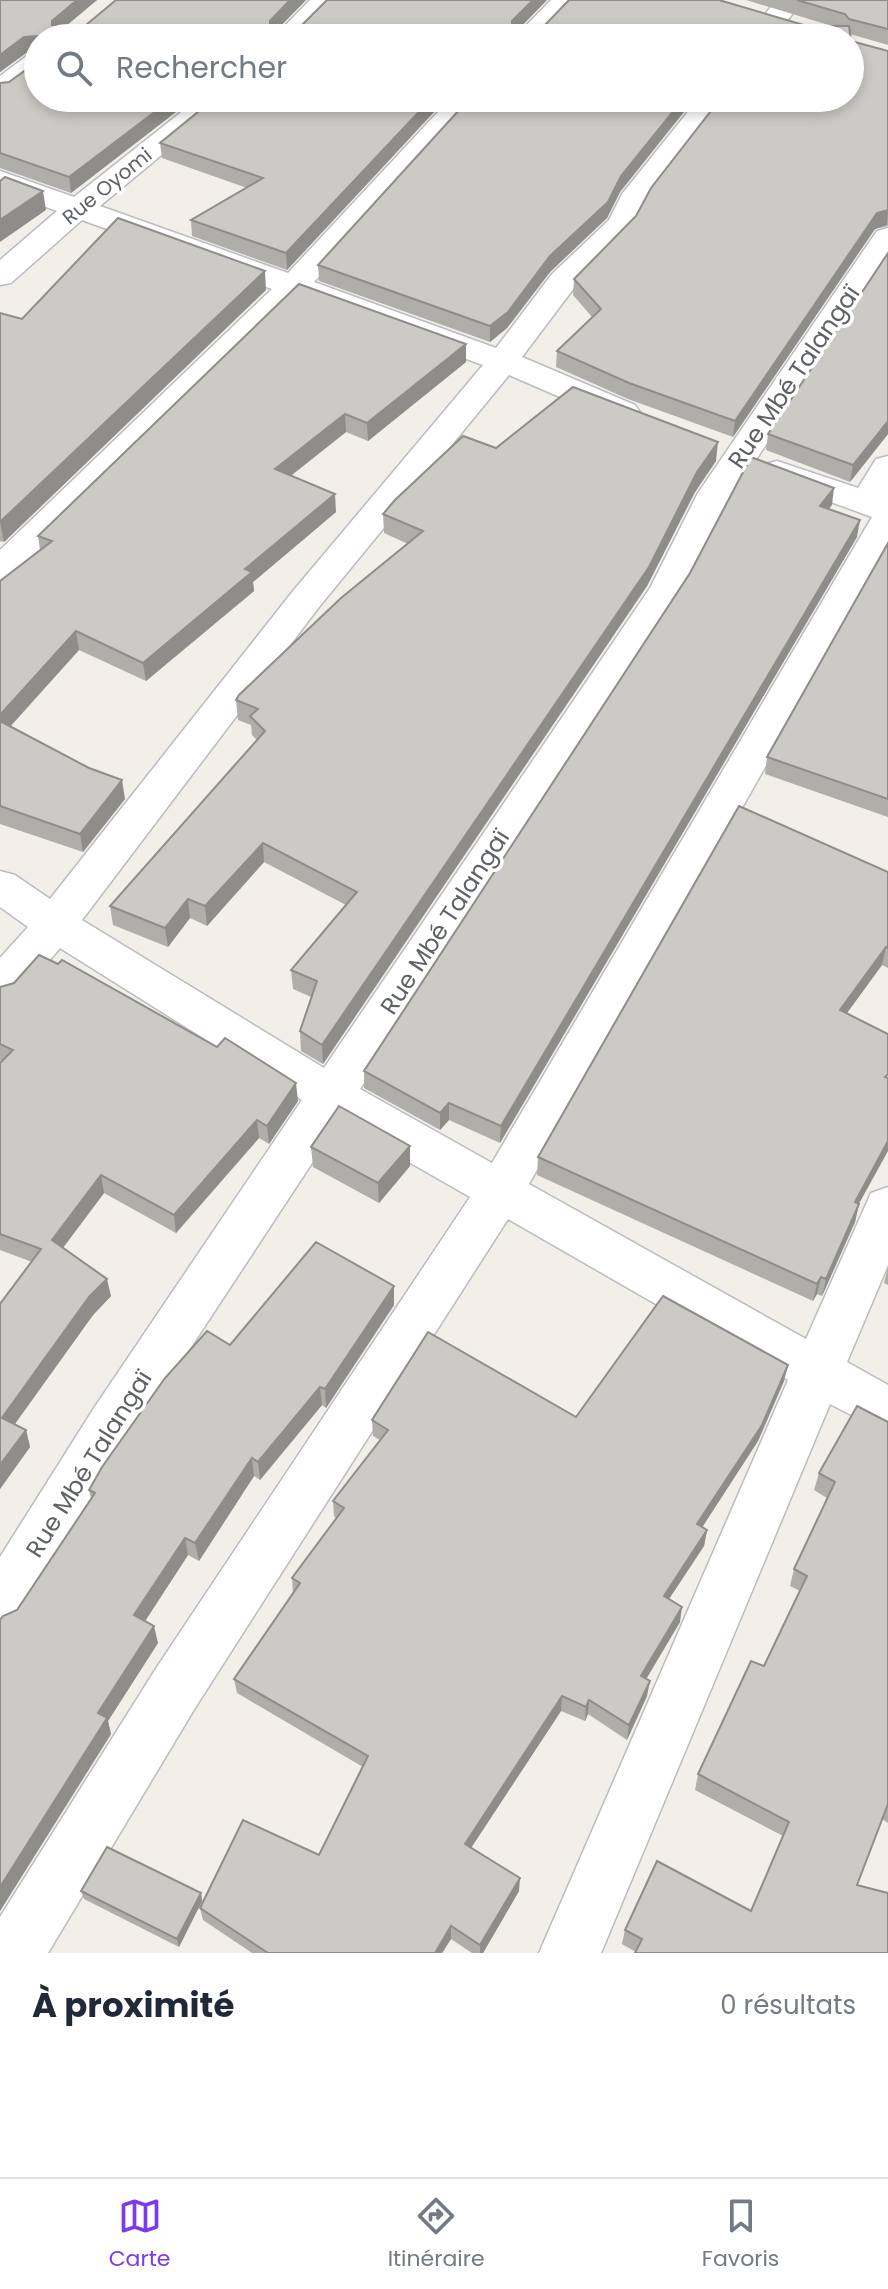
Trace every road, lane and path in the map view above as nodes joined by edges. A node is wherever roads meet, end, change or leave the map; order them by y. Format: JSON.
{"nodes":[{"id":1,"x":325,"y":0,"type":"edge"},
{"id":2,"x":566,"y":0,"type":"edge"},
{"id":3,"x":748,"y":11,"type":"edge"},
{"id":4,"x":775,"y":19,"type":"edge"},
{"id":5,"x":300,"y":24,"type":"edge"},
{"id":6,"x":541,"y":24,"type":"edge"},
{"id":7,"x":24,"y":71,"type":"edge"},
{"id":8,"x":0,"y":89,"type":"edge"},
{"id":9,"x":198,"y":112,"type":"edge"},
{"id":10,"x":453,"y":112,"type":"edge"},
{"id":11,"x":703,"y":112,"type":"edge"},
{"id":12,"x":0,"y":180,"type":"edge"},
{"id":13,"x":77,"y":209,"type":"junction"},
{"id":14,"x":888,"y":237,"type":"edge"},
{"id":15,"x":0,"y":276,"type":"edge"},
{"id":16,"x":294,"y":285,"type":"junction"},
{"id":17,"x":503,"y":361,"type":"junction"},
{"id":18,"x":657,"y":425,"type":"edge"},
{"id":19,"x":727,"y":452,"type":"junction"},
{"id":20,"x":888,"y":466,"type":"edge"},
{"id":21,"x":881,"y":511,"type":"edge"},
{"id":22,"x":0,"y":570,"type":"edge"},
{"id":23,"x":0,"y":886,"type":"edge"},
{"id":24,"x":55,"y":924,"type":"junction"},
{"id":25,"x":0,"y":988,"type":"edge"},
{"id":26,"x":331,"y":1095,"type":"junction"},
{"id":27,"x":502,"y":1189,"type":"junction"},
{"id":28,"x":888,"y":1207,"type":"edge"},
{"id":29,"x":816,"y":1371,"type":"junction"},
{"id":30,"x":888,"y":1411,"type":"edge"},
{"id":31,"x":0,"y":1607,"type":"edge"},
{"id":32,"x":13,"y":1953,"type":"edge"},
{"id":33,"x":570,"y":1953,"type":"edge"}],
"edges":[{"from":1,"to":5,"type":"street"},
{"from":2,"to":6,"type":"street"},
{"from":3,"to":4,"type":"street"},
{"from":7,"to":8,"type":"street"},
{"from":9,"to":13,"type":"street","name":"Rue Oyomi"},
{"from":10,"to":16,"type":"street"},
{"from":11,"to":17,"type":"street"},
{"from":12,"to":13,"type":"street"},
{"from":13,"to":15,"type":"street","name":"Rue Oyomi"},
{"from":13,"to":16,"type":"street"},
{"from":14,"to":19,"type":"street","name":"Rue Mbé Talangaï"},
{"from":16,"to":17,"type":"street"},
{"from":16,"to":22,"type":"street"},
{"from":17,"to":18,"type":"street"},
{"from":17,"to":24,"type":"street"},
{"from":19,"to":21,"type":"street"},
{"from":19,"to":26,"type":"street","name":"Rue Mbé Talangaï"},
{"from":20,"to":21,"type":"street"},
{"from":21,"to":27,"type":"street"},
{"from":23,"to":24,"type":"street"},
{"from":24,"to":25,"type":"street"},
{"from":24,"to":26,"type":"street"},
{"from":26,"to":27,"type":"street"},
{"from":26,"to":31,"type":"street","name":"Rue Mbé Talangaï"},
{"from":27,"to":29,"type":"street"},
{"from":27,"to":32,"type":"street"},
{"from":28,"to":29,"type":"street"},
{"from":29,"to":30,"type":"street"},
{"from":29,"to":33,"type":"street"}]}
